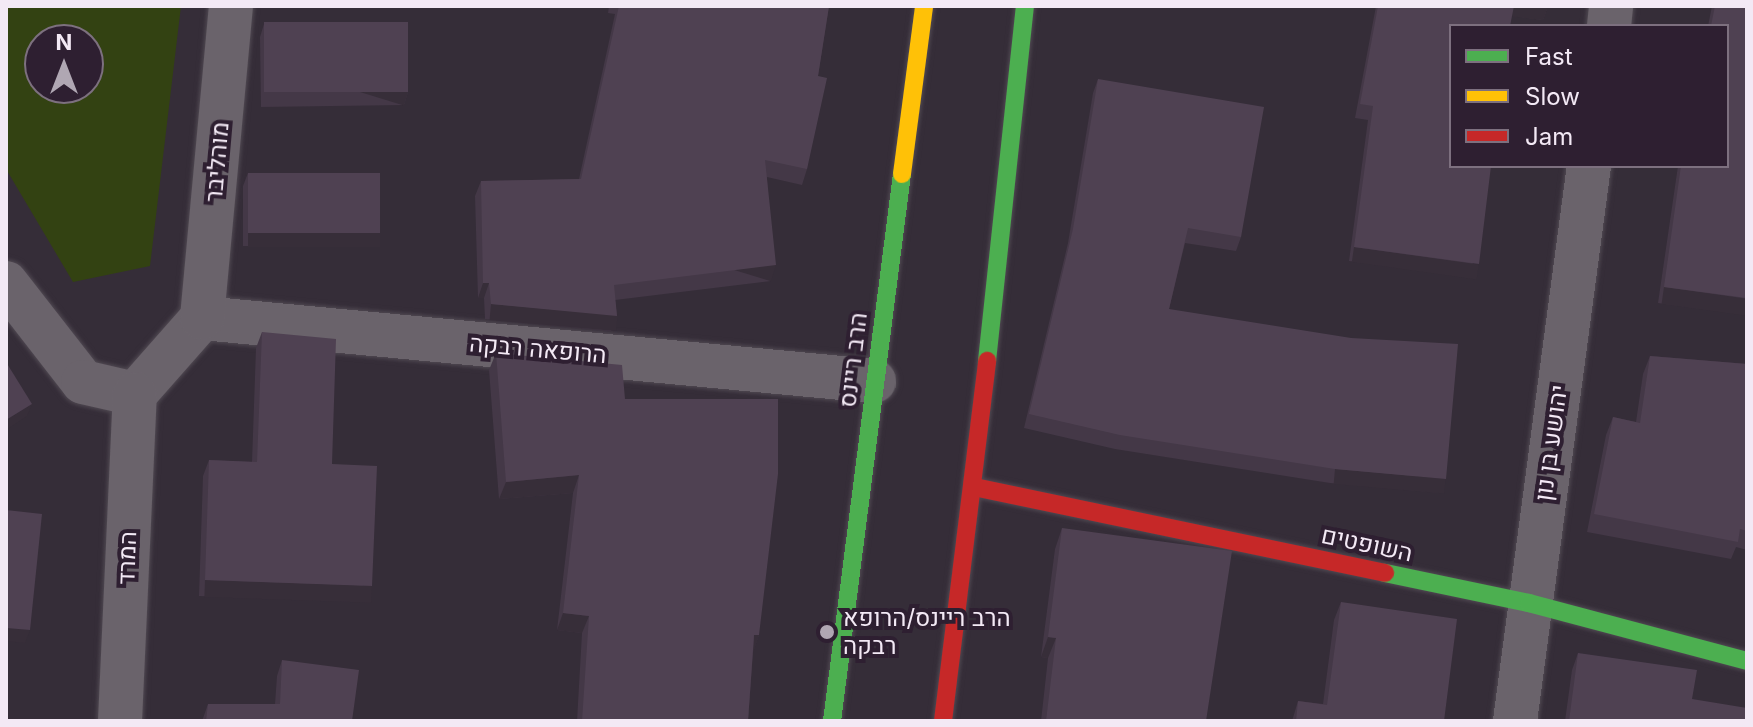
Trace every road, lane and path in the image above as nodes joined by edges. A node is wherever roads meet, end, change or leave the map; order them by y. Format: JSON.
{"nodes":[{"id":1,"x":231,"y":6,"type":"edge"},
{"id":2,"x":924,"y":6,"type":"edge"},
{"id":3,"x":1025,"y":6,"type":"edge"},
{"id":4,"x":1589,"y":168,"type":"edge"},
{"id":5,"x":6,"y":283,"type":"edge"},
{"id":6,"x":202,"y":318,"type":"junction"},
{"id":7,"x":874,"y":381,"type":"junction"},
{"id":8,"x":135,"y":394,"type":"junction"},
{"id":9,"x":974,"y":487,"type":"junction"},
{"id":10,"x":1529,"y":603,"type":"junction"},
{"id":11,"x":1747,"y":661,"type":"edge"},
{"id":12,"x":120,"y":721,"type":"edge"},
{"id":13,"x":832,"y":721,"type":"edge"},
{"id":14,"x":943,"y":721,"type":"edge"},
{"id":15,"x":1515,"y":721,"type":"edge"}],
"edges":[{"from":1,"to":6,"type":"street","name":"מוהליבר"},
{"from":2,"to":7,"type":"main road","name":"הרב ריינס"},
{"from":3,"to":9,"type":"main road"},
{"from":4,"to":10,"type":"street","name":"יהושע בן נון"},
{"from":5,"to":8,"type":"street"},
{"from":6,"to":7,"type":"street","name":"הרופאה רבקה"},
{"from":6,"to":8,"type":"street"},
{"from":7,"to":13,"type":"main road","name":"הרב ריינס"},
{"from":8,"to":12,"type":"street","name":"המרד"},
{"from":9,"to":10,"type":"main road","name":"השופטים"},
{"from":9,"to":14,"type":"main road"},
{"from":10,"to":11,"type":"main road","name":"השופטים"},
{"from":10,"to":15,"type":"street","name":"יהושע בן נון"}]}
